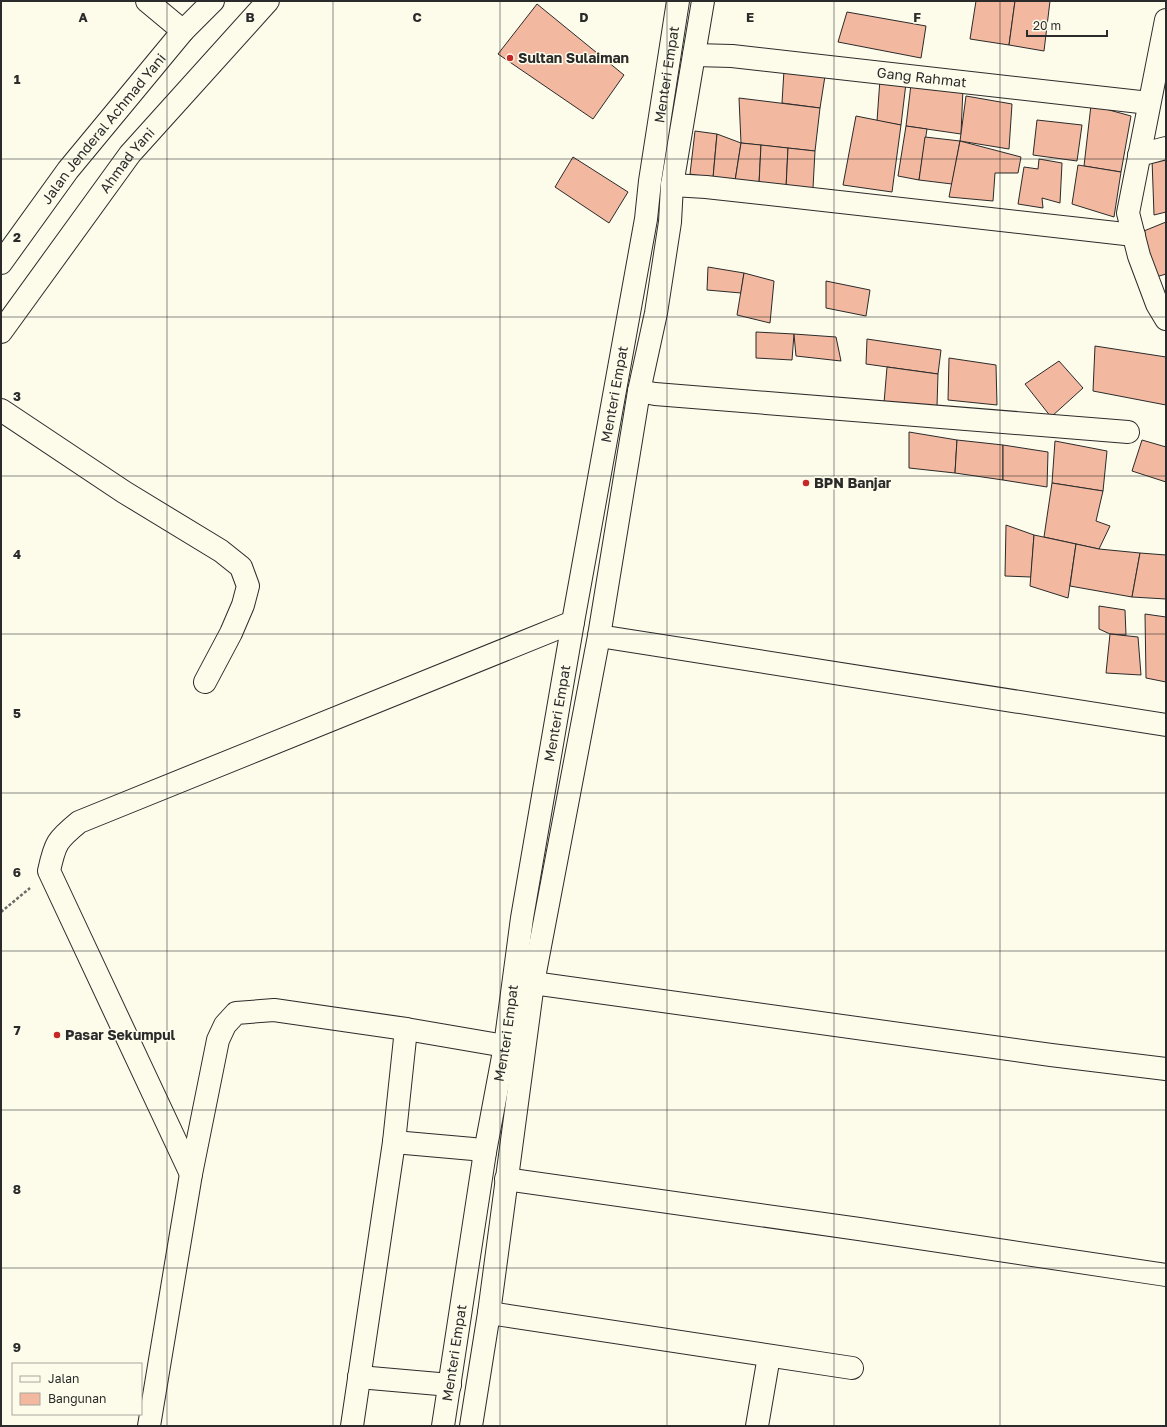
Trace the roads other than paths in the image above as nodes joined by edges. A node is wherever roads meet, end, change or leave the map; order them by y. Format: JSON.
{"nodes":[{"id":1,"x":147,"y":1,"type":"edge"},
{"id":2,"x":213,"y":1,"type":"edge"},
{"id":3,"x":268,"y":1,"type":"edge"},
{"id":4,"x":678,"y":1,"type":"edge"},
{"id":5,"x":702,"y":1,"type":"edge"},
{"id":6,"x":1166,"y":20,"type":"edge"},
{"id":7,"x":183,"y":31,"type":"junction"},
{"id":8,"x":670,"y":52,"type":"junction"},
{"id":9,"x":694,"y":55,"type":"junction"},
{"id":10,"x":1149,"y":103,"type":"junction"},
{"id":11,"x":1166,"y":148,"type":"edge"},
{"id":12,"x":1139,"y":155,"type":"junction"},
{"id":13,"x":650,"y":181,"type":"junction"},
{"id":14,"x":672,"y":185,"type":"junction"},
{"id":15,"x":646,"y":219,"type":"junction"},
{"id":16,"x":670,"y":222,"type":"junction"},
{"id":17,"x":1134,"y":235,"type":"junction"},
{"id":18,"x":1,"y":263,"type":"edge"},
{"id":19,"x":1163,"y":308,"type":"edge"},
{"id":20,"x":1,"y":332,"type":"edge"},
{"id":21,"x":617,"y":386,"type":"junction"},
{"id":22,"x":639,"y":391,"type":"junction"},
{"id":23,"x":1,"y":410,"type":"edge"},
{"id":24,"x":1128,"y":432,"type":"dead end"},
{"id":25,"x":596,"y":496,"type":"junction"},
{"id":26,"x":622,"y":500,"type":"junction"},
{"id":27,"x":573,"y":622,"type":"junction"},
{"id":28,"x":599,"y":636,"type":"junction"},
{"id":29,"x":205,"y":682,"type":"dead end"},
{"id":30,"x":1166,"y":725,"type":"edge"},
{"id":31,"x":536,"y":840,"type":"junction"},
{"id":32,"x":560,"y":845,"type":"junction"},
{"id":33,"x":524,"y":982,"type":"junction"},
{"id":34,"x":406,"y":1029,"type":"junction"},
{"id":35,"x":505,"y":1046,"type":"junction"},
{"id":36,"x":1166,"y":1069,"type":"edge"},
{"id":37,"x":394,"y":1142,"type":"junction"},
{"id":38,"x":485,"y":1152,"type":"junction"},
{"id":39,"x":191,"y":1174,"type":"junction"},
{"id":40,"x":481,"y":1175,"type":"junction"},
{"id":41,"x":506,"y":1179,"type":"junction"},
{"id":42,"x":1166,"y":1275,"type":"edge"},
{"id":43,"x":462,"y":1308,"type":"junction"},
{"id":44,"x":489,"y":1313,"type":"junction"},
{"id":45,"x":769,"y":1356,"type":"junction"},
{"id":46,"x":852,"y":1368,"type":"dead end"},
{"id":47,"x":359,"y":1377,"type":"junction"},
{"id":48,"x":450,"y":1385,"type":"junction"},
{"id":49,"x":149,"y":1426,"type":"edge"},
{"id":50,"x":352,"y":1426,"type":"edge"},
{"id":51,"x":443,"y":1426,"type":"edge"},
{"id":52,"x":471,"y":1426,"type":"edge"},
{"id":53,"x":757,"y":1426,"type":"edge"}],
"edges":[{"from":1,"to":7,"type":"main road"},
{"from":2,"to":7,"type":"main road","name":"Jalan Jenderal Achmad Yani"},
{"from":3,"to":20,"type":"main road","name":"Ahmad Yani"},
{"from":4,"to":8,"type":"main road","name":"Menteri Empat"},
{"from":5,"to":9,"type":"main road","name":"Menteri Empat"},
{"from":6,"to":10,"type":"main road"},
{"from":7,"to":18,"type":"main road","name":"Jalan Jenderal Achmad Yani"},
{"from":8,"to":9,"type":"main road","name":"Gang Rahmat"},
{"from":8,"to":13,"type":"main road","name":"Menteri Empat"},
{"from":9,"to":10,"type":"main road","name":"Gang Rahmat"},
{"from":9,"to":14,"type":"main road","name":"Menteri Empat"},
{"from":10,"to":12,"type":"main road"},
{"from":11,"to":12,"type":"main road"},
{"from":12,"to":17,"type":"main road"},
{"from":13,"to":14,"type":"main road"},
{"from":13,"to":15,"type":"main road","name":"Menteri Empat"},
{"from":14,"to":16,"type":"main road","name":"Menteri Empat"},
{"from":14,"to":17,"type":"main road"},
{"from":15,"to":16,"type":"main road"},
{"from":15,"to":21,"type":"main road","name":"Menteri Empat"},
{"from":16,"to":22,"type":"main road","name":"Menteri Empat"},
{"from":17,"to":19,"type":"main road"},
{"from":21,"to":22,"type":"main road"},
{"from":21,"to":25,"type":"main road","name":"Menteri Empat"},
{"from":22,"to":24,"type":"main road"},
{"from":22,"to":26,"type":"main road","name":"Menteri Empat"},
{"from":23,"to":29,"type":"main road"},
{"from":25,"to":26,"type":"main road"},
{"from":25,"to":27,"type":"main road","name":"Menteri Empat"},
{"from":26,"to":28,"type":"main road","name":"Menteri Empat"},
{"from":27,"to":28,"type":"main road"},
{"from":27,"to":31,"type":"main road","name":"Menteri Empat"},
{"from":27,"to":39,"type":"main road"},
{"from":28,"to":30,"type":"main road"},
{"from":28,"to":32,"type":"main road","name":"Menteri Empat"},
{"from":31,"to":32,"type":"main road"},
{"from":31,"to":33,"type":"main road","name":"Menteri Empat"},
{"from":32,"to":33,"type":"main road","name":"Menteri Empat"},
{"from":33,"to":35,"type":"main road","name":"Menteri Empat"},
{"from":33,"to":36,"type":"main road"},
{"from":33,"to":41,"type":"main road","name":"Menteri Empat"},
{"from":34,"to":35,"type":"main road"},
{"from":34,"to":37,"type":"main road"},
{"from":34,"to":39,"type":"main road"},
{"from":35,"to":38,"type":"main road","name":"Menteri Empat"},
{"from":37,"to":38,"type":"main road"},
{"from":37,"to":47,"type":"main road"},
{"from":38,"to":40,"type":"main road","name":"Menteri Empat"},
{"from":39,"to":49,"type":"main road"},
{"from":40,"to":41,"type":"main road"},
{"from":40,"to":43,"type":"main road","name":"Menteri Empat"},
{"from":41,"to":42,"type":"main road"},
{"from":41,"to":44,"type":"main road","name":"Menteri Empat"},
{"from":43,"to":44,"type":"main road"},
{"from":43,"to":48,"type":"main road","name":"Menteri Empat"},
{"from":44,"to":45,"type":"main road"},
{"from":44,"to":52,"type":"main road","name":"Menteri Empat"},
{"from":45,"to":46,"type":"main road"},
{"from":45,"to":53,"type":"main road"},
{"from":47,"to":48,"type":"main road"},
{"from":47,"to":50,"type":"main road"},
{"from":48,"to":51,"type":"main road","name":"Menteri Empat"}]}
